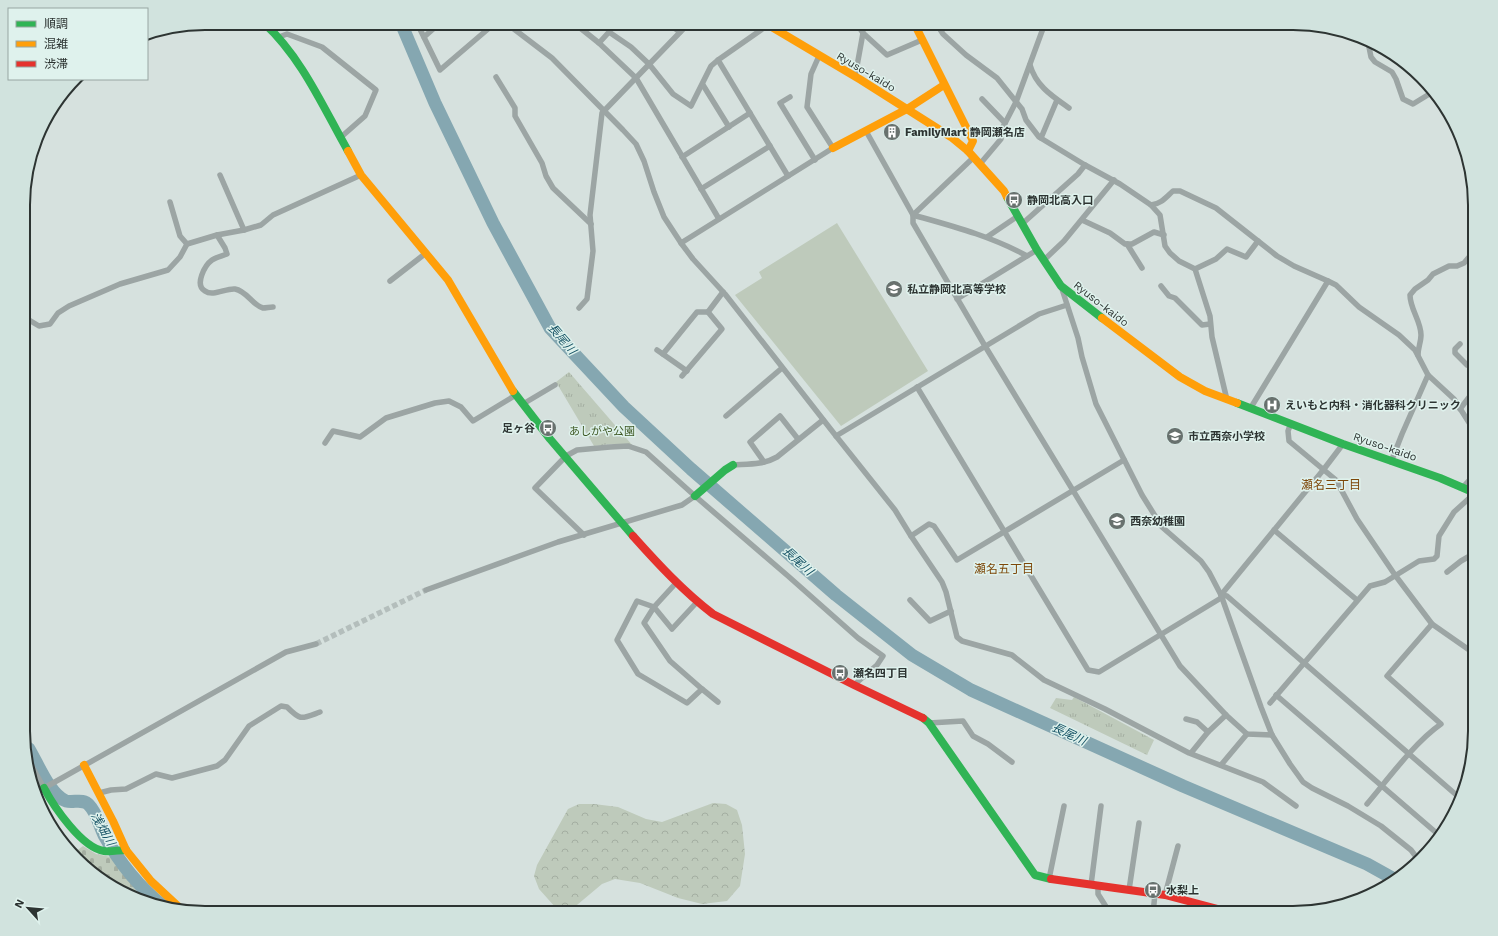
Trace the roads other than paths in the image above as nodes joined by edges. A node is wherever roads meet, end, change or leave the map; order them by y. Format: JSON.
{"nodes":[{"id":1,"x":272,"y":30,"type":"edge"},
{"id":2,"x":420,"y":30,"type":"edge"},
{"id":3,"x":432,"y":30,"type":"edge"},
{"id":4,"x":487,"y":30,"type":"edge"},
{"id":5,"x":515,"y":30,"type":"edge"},
{"id":6,"x":583,"y":30,"type":"edge"},
{"id":7,"x":677,"y":30,"type":"edge"},
{"id":8,"x":759,"y":30,"type":"edge"},
{"id":9,"x":777,"y":30,"type":"edge"},
{"id":10,"x":860,"y":30,"type":"edge"},
{"id":11,"x":917,"y":30,"type":"edge"},
{"id":12,"x":940,"y":30,"type":"edge"},
{"id":13,"x":1042,"y":30,"type":"edge"},
{"id":14,"x":680,"y":32,"type":"joint"},
{"id":15,"x":863,"y":34,"type":"junction"},
{"id":16,"x":279,"y":37,"type":"junction"},
{"id":17,"x":424,"y":37,"type":"junction"},
{"id":18,"x":922,"y":40,"type":"junction"},
{"id":19,"x":599,"y":43,"type":"junction"},
{"id":20,"x":1369,"y":48,"type":"edge"},
{"id":21,"x":819,"y":56,"type":"junction"},
{"id":22,"x":718,"y":60,"type":"junction"},
{"id":23,"x":649,"y":64,"type":"junction"},
{"id":24,"x":1030,"y":65,"type":"junction"},
{"id":25,"x":496,"y":77,"type":"dead end"},
{"id":26,"x":855,"y":77,"type":"junction"},
{"id":27,"x":636,"y":78,"type":"junction"},
{"id":28,"x":703,"y":85,"type":"junction"},
{"id":29,"x":944,"y":85,"type":"junction"},
{"id":30,"x":1429,"y":95,"type":"edge"},
{"id":31,"x":790,"y":97,"type":"dead end"},
{"id":32,"x":982,"y":99,"type":"dead end"},
{"id":33,"x":1057,"y":100,"type":"junction"},
{"id":34,"x":1016,"y":102,"type":"junction"},
{"id":35,"x":1069,"y":108,"type":"dead end"},
{"id":36,"x":906,"y":109,"type":"junction"},
{"id":37,"x":604,"y":110,"type":"junction"},
{"id":38,"x":750,"y":113,"type":"junction"},
{"id":39,"x":1005,"y":123,"type":"junction"},
{"id":40,"x":729,"y":127,"type":"junction"},
{"id":41,"x":866,"y":131,"type":"junction"},
{"id":42,"x":340,"y":138,"type":"junction"},
{"id":43,"x":1041,"y":138,"type":"junction"},
{"id":44,"x":770,"y":146,"type":"junction"},
{"id":45,"x":834,"y":148,"type":"junction"},
{"id":46,"x":971,"y":154,"type":"junction"},
{"id":47,"x":682,"y":158,"type":"junction"},
{"id":48,"x":815,"y":160,"type":"junction"},
{"id":49,"x":980,"y":164,"type":"junction"},
{"id":50,"x":1085,"y":165,"type":"junction"},
{"id":51,"x":220,"y":175,"type":"dead end"},
{"id":52,"x":361,"y":175,"type":"junction"},
{"id":53,"x":788,"y":176,"type":"junction"},
{"id":54,"x":1114,"y":180,"type":"junction"},
{"id":55,"x":701,"y":189,"type":"junction"},
{"id":56,"x":170,"y":202,"type":"dead end"},
{"id":57,"x":1151,"y":205,"type":"junction"},
{"id":58,"x":913,"y":215,"type":"junction"},
{"id":59,"x":1018,"y":216,"type":"junction"},
{"id":60,"x":719,"y":219,"type":"junction"},
{"id":61,"x":1082,"y":220,"type":"junction"},
{"id":62,"x":591,"y":224,"type":"junction"},
{"id":63,"x":1022,"y":224,"type":"junction"},
{"id":64,"x":244,"y":230,"type":"junction"},
{"id":65,"x":217,"y":235,"type":"junction"},
{"id":66,"x":1164,"y":235,"type":"junction"},
{"id":67,"x":987,"y":237,"type":"junction"},
{"id":68,"x":1258,"y":240,"type":"junction"},
{"id":69,"x":681,"y":243,"type":"junction"},
{"id":70,"x":187,"y":244,"type":"junction"},
{"id":71,"x":1127,"y":244,"type":"junction"},
{"id":72,"x":1037,"y":250,"type":"junction"},
{"id":73,"x":426,"y":253,"type":"junction"},
{"id":74,"x":1027,"y":256,"type":"junction"},
{"id":75,"x":1468,"y":258,"type":"edge"},
{"id":76,"x":1044,"y":260,"type":"junction"},
{"id":77,"x":1142,"y":268,"type":"dead end"},
{"id":78,"x":1195,"y":269,"type":"junction"},
{"id":79,"x":390,"y":281,"type":"dead end"},
{"id":80,"x":1328,"y":281,"type":"junction"},
{"id":81,"x":1061,"y":286,"type":"junction"},
{"id":82,"x":1161,"y":286,"type":"dead end"},
{"id":83,"x":723,"y":292,"type":"junction"},
{"id":84,"x":957,"y":299,"type":"junction"},
{"id":85,"x":1067,"y":305,"type":"junction"},
{"id":86,"x":273,"y":307,"type":"dead end"},
{"id":87,"x":579,"y":308,"type":"dead end"},
{"id":88,"x":708,"y":312,"type":"junction"},
{"id":89,"x":30,"y":321,"type":"edge"},
{"id":90,"x":1210,"y":324,"type":"junction"},
{"id":91,"x":1460,"y":344,"type":"dead end"},
{"id":92,"x":985,"y":346,"type":"junction"},
{"id":93,"x":657,"y":350,"type":"dead end"},
{"id":94,"x":663,"y":354,"type":"junction"},
{"id":95,"x":1419,"y":358,"type":"junction"},
{"id":96,"x":1468,"y":365,"type":"edge"},
{"id":97,"x":782,"y":368,"type":"junction"},
{"id":98,"x":686,"y":371,"type":"junction"},
{"id":99,"x":1428,"y":375,"type":"junction"},
{"id":100,"x":682,"y":376,"type":"dead end"},
{"id":101,"x":555,"y":384,"type":"dead end"},
{"id":102,"x":917,"y":387,"type":"junction"},
{"id":103,"x":516,"y":394,"type":"junction"},
{"id":104,"x":1468,"y":399,"type":"edge"},
{"id":105,"x":1227,"y":400,"type":"junction"},
{"id":106,"x":523,"y":404,"type":"junction"},
{"id":107,"x":1250,"y":409,"type":"junction"},
{"id":108,"x":1460,"y":409,"type":"junction"},
{"id":109,"x":726,"y":416,"type":"dead end"},
{"id":110,"x":823,"y":420,"type":"junction"},
{"id":111,"x":1468,"y":421,"type":"edge"},
{"id":112,"x":1291,"y":423,"type":"junction"},
{"id":113,"x":836,"y":436,"type":"junction"},
{"id":114,"x":798,"y":440,"type":"junction"},
{"id":115,"x":325,"y":442,"type":"dead end"},
{"id":116,"x":1343,"y":444,"type":"junction"},
{"id":117,"x":566,"y":456,"type":"junction"},
{"id":118,"x":1124,"y":460,"type":"junction"},
{"id":119,"x":764,"y":462,"type":"junction"},
{"id":120,"x":1391,"y":462,"type":"junction"},
{"id":121,"x":733,"y":465,"type":"joint"},
{"id":122,"x":1324,"y":469,"type":"junction"},
{"id":123,"x":1468,"y":482,"type":"edge"},
{"id":124,"x":1463,"y":487,"type":"junction"},
{"id":125,"x":1073,"y":490,"type":"junction"},
{"id":126,"x":1468,"y":490,"type":"edge"},
{"id":127,"x":694,"y":496,"type":"junction"},
{"id":128,"x":1468,"y":499,"type":"edge"},
{"id":129,"x":623,"y":524,"type":"junction"},
{"id":130,"x":1274,"y":530,"type":"junction"},
{"id":131,"x":1004,"y":532,"type":"junction"},
{"id":132,"x":584,"y":535,"type":"junction"},
{"id":133,"x":911,"y":536,"type":"junction"},
{"id":134,"x":1468,"y":558,"type":"edge"},
{"id":135,"x":1447,"y":572,"type":"dead end"},
{"id":136,"x":1395,"y":575,"type":"junction"},
{"id":137,"x":676,"y":583,"type":"junction"},
{"id":138,"x":426,"y":590,"type":"tunnel mouth"},
{"id":139,"x":1221,"y":597,"type":"junction"},
{"id":140,"x":910,"y":600,"type":"dead end"},
{"id":141,"x":1357,"y":600,"type":"junction"},
{"id":142,"x":697,"y":602,"type":"junction"},
{"id":143,"x":654,"y":608,"type":"junction"},
{"id":144,"x":951,"y":611,"type":"junction"},
{"id":145,"x":1432,"y":624,"type":"junction"},
{"id":146,"x":1161,"y":634,"type":"junction"},
{"id":147,"x":316,"y":644,"type":"tunnel mouth"},
{"id":148,"x":1468,"y":649,"type":"edge"},
{"id":149,"x":1303,"y":662,"type":"junction"},
{"id":150,"x":854,"y":685,"type":"junction"},
{"id":151,"x":702,"y":689,"type":"junction"},
{"id":152,"x":1276,"y":695,"type":"junction"},
{"id":153,"x":718,"y":702,"type":"dead end"},
{"id":154,"x":1270,"y":703,"type":"dead end"},
{"id":155,"x":320,"y":712,"type":"dead end"},
{"id":156,"x":1226,"y":716,"type":"junction"},
{"id":157,"x":1186,"y":719,"type":"dead end"},
{"id":158,"x":929,"y":723,"type":"junction"},
{"id":159,"x":1208,"y":732,"type":"junction"},
{"id":160,"x":1247,"y":734,"type":"junction"},
{"id":161,"x":1272,"y":735,"type":"junction"},
{"id":162,"x":1191,"y":753,"type":"junction"},
{"id":163,"x":1409,"y":754,"type":"junction"},
{"id":164,"x":1012,"y":762,"type":"dead end"},
{"id":165,"x":84,"y":765,"type":"junction"},
{"id":166,"x":1221,"y":765,"type":"junction"},
{"id":167,"x":1382,"y":786,"type":"junction"},
{"id":168,"x":40,"y":790,"type":"edge"},
{"id":169,"x":99,"y":793,"type":"junction"},
{"id":170,"x":1456,"y":795,"type":"edge"},
{"id":171,"x":1366,"y":804,"type":"dead end"},
{"id":172,"x":1064,"y":806,"type":"dead end"},
{"id":173,"x":1101,"y":806,"type":"dead end"},
{"id":174,"x":1296,"y":806,"type":"dead end"},
{"id":175,"x":1139,"y":823,"type":"dead end"},
{"id":176,"x":1435,"y":832,"type":"edge"},
{"id":177,"x":1178,"y":846,"type":"dead end"},
{"id":178,"x":126,"y":850,"type":"junction"},
{"id":179,"x":1416,"y":856,"type":"edge"},
{"id":180,"x":1049,"y":879,"type":"junction"},
{"id":181,"x":1094,"y":885,"type":"junction"},
{"id":182,"x":1129,"y":890,"type":"junction"},
{"id":183,"x":1155,"y":894,"type":"junction"},
{"id":184,"x":1165,"y":895,"type":"junction"},
{"id":185,"x":172,"y":903,"type":"edge"},
{"id":186,"x":1106,"y":906,"type":"edge"},
{"id":187,"x":1154,"y":906,"type":"edge"},
{"id":188,"x":1207,"y":906,"type":"edge"}],
"edges":[{"from":1,"to":16,"type":"street"},
{"from":2,"to":17,"type":"street"},
{"from":3,"to":17,"type":"street"},
{"from":4,"to":17,"type":"street"},
{"from":5,"to":37,"type":"street"},
{"from":6,"to":19,"type":"street"},
{"from":7,"to":14,"type":"street"},
{"from":8,"to":22,"type":"street"},
{"from":9,"to":21,"type":"street","name":"Ryuso-kaido"},
{"from":10,"to":15,"type":"street"},
{"from":11,"to":18,"type":"street"},
{"from":12,"to":34,"type":"street"},
{"from":13,"to":24,"type":"street"},
{"from":14,"to":23,"type":"street"},
{"from":15,"to":18,"type":"street"},
{"from":15,"to":26,"type":"street"},
{"from":16,"to":42,"type":"street"},
{"from":16,"to":42,"type":"street"},
{"from":18,"to":29,"type":"street"},
{"from":19,"to":23,"type":"street"},
{"from":19,"to":27,"type":"street"},
{"from":20,"to":30,"type":"street"},
{"from":21,"to":26,"type":"street","name":"Ryuso-kaido"},
{"from":21,"to":45,"type":"street"},
{"from":22,"to":28,"type":"street"},
{"from":22,"to":38,"type":"street"},
{"from":23,"to":27,"type":"street"},
{"from":23,"to":28,"type":"street"},
{"from":24,"to":33,"type":"street"},
{"from":24,"to":34,"type":"street"},
{"from":25,"to":62,"type":"street"},
{"from":26,"to":36,"type":"street","name":"Ryuso-kaido"},
{"from":27,"to":37,"type":"street"},
{"from":27,"to":47,"type":"street"},
{"from":28,"to":40,"type":"street"},
{"from":29,"to":36,"type":"street"},
{"from":29,"to":46,"type":"street"},
{"from":31,"to":48,"type":"street"},
{"from":32,"to":39,"type":"street"},
{"from":33,"to":35,"type":"street"},
{"from":33,"to":43,"type":"street"},
{"from":34,"to":39,"type":"street"},
{"from":34,"to":43,"type":"street"},
{"from":36,"to":41,"type":"street"},
{"from":36,"to":46,"type":"street","name":"Ryuso-kaido"},
{"from":37,"to":62,"type":"street"},
{"from":37,"to":69,"type":"street"},
{"from":38,"to":40,"type":"street"},
{"from":38,"to":44,"type":"street"},
{"from":39,"to":49,"type":"street"},
{"from":40,"to":47,"type":"street"},
{"from":41,"to":45,"type":"street"},
{"from":41,"to":58,"type":"street"},
{"from":42,"to":52,"type":"street"},
{"from":43,"to":50,"type":"street"},
{"from":44,"to":53,"type":"street"},
{"from":44,"to":55,"type":"street"},
{"from":45,"to":48,"type":"street"},
{"from":46,"to":49,"type":"street","name":"Ryuso-kaido"},
{"from":46,"to":58,"type":"street"},
{"from":47,"to":55,"type":"street"},
{"from":48,"to":53,"type":"street"},
{"from":49,"to":59,"type":"street","name":"Ryuso-kaido"},
{"from":50,"to":54,"type":"street"},
{"from":50,"to":63,"type":"street"},
{"from":51,"to":64,"type":"street"},
{"from":52,"to":64,"type":"street"},
{"from":52,"to":73,"type":"street"},
{"from":53,"to":60,"type":"street"},
{"from":54,"to":57,"type":"street"},
{"from":54,"to":61,"type":"street"},
{"from":55,"to":60,"type":"street"},
{"from":56,"to":70,"type":"street"},
{"from":57,"to":66,"type":"street"},
{"from":57,"to":68,"type":"street"},
{"from":58,"to":67,"type":"street"},
{"from":58,"to":84,"type":"street"},
{"from":59,"to":63,"type":"street","name":"Ryuso-kaido"},
{"from":59,"to":67,"type":"street"},
{"from":60,"to":69,"type":"street"},
{"from":61,"to":71,"type":"street"},
{"from":61,"to":76,"type":"street"},
{"from":62,"to":87,"type":"street"},
{"from":63,"to":72,"type":"street","name":"Ryuso-kaido"},
{"from":64,"to":65,"type":"street"},
{"from":65,"to":70,"type":"street"},
{"from":65,"to":86,"type":"street"},
{"from":66,"to":71,"type":"street"},
{"from":66,"to":78,"type":"street"},
{"from":67,"to":74,"type":"street"},
{"from":68,"to":78,"type":"street"},
{"from":68,"to":80,"type":"street"},
{"from":69,"to":83,"type":"street"},
{"from":70,"to":89,"type":"street"},
{"from":71,"to":77,"type":"street"},
{"from":72,"to":74,"type":"street"},
{"from":72,"to":76,"type":"street","name":"Ryuso-kaido"},
{"from":73,"to":79,"type":"street"},
{"from":73,"to":103,"type":"street"},
{"from":74,"to":84,"type":"street"},
{"from":75,"to":95,"type":"street"},
{"from":76,"to":81,"type":"street","name":"Ryuso-kaido"},
{"from":78,"to":90,"type":"street"},
{"from":80,"to":95,"type":"street"},
{"from":80,"to":107,"type":"street"},
{"from":81,"to":85,"type":"street"},
{"from":81,"to":105,"type":"street","name":"Ryuso-kaido"},
{"from":82,"to":90,"type":"street"},
{"from":83,"to":88,"type":"street"},
{"from":83,"to":97,"type":"street"},
{"from":84,"to":92,"type":"street"},
{"from":85,"to":92,"type":"street"},
{"from":85,"to":118,"type":"street"},
{"from":88,"to":94,"type":"street"},
{"from":88,"to":98,"type":"street"},
{"from":90,"to":105,"type":"street"},
{"from":91,"to":96,"type":"street"},
{"from":92,"to":102,"type":"street"},
{"from":92,"to":125,"type":"street"},
{"from":93,"to":94,"type":"street"},
{"from":94,"to":98,"type":"street"},
{"from":95,"to":99,"type":"street"},
{"from":97,"to":109,"type":"street"},
{"from":97,"to":110,"type":"street"},
{"from":98,"to":100,"type":"street"},
{"from":99,"to":108,"type":"street"},
{"from":99,"to":120,"type":"street"},
{"from":101,"to":106,"type":"street"},
{"from":102,"to":113,"type":"street"},
{"from":102,"to":131,"type":"street"},
{"from":103,"to":106,"type":"street"},
{"from":103,"to":115,"type":"street"},
{"from":104,"to":108,"type":"street"},
{"from":105,"to":107,"type":"street","name":"Ryuso-kaido"},
{"from":106,"to":117,"type":"street"},
{"from":107,"to":112,"type":"street","name":"Ryuso-kaido"},
{"from":108,"to":111,"type":"street"},
{"from":110,"to":113,"type":"street"},
{"from":110,"to":114,"type":"street"},
{"from":112,"to":116,"type":"street","name":"Ryuso-kaido"},
{"from":112,"to":122,"type":"street"},
{"from":113,"to":133,"type":"street"},
{"from":114,"to":119,"type":"street"},
{"from":114,"to":119,"type":"street"},
{"from":116,"to":120,"type":"street","name":"Ryuso-kaido"},
{"from":116,"to":122,"type":"street"},
{"from":117,"to":127,"type":"street"},
{"from":117,"to":129,"type":"street"},
{"from":117,"to":132,"type":"street"},
{"from":118,"to":125,"type":"street"},
{"from":118,"to":139,"type":"street"},
{"from":119,"to":121,"type":"street"},
{"from":120,"to":124,"type":"street","name":"Ryuso-kaido"},
{"from":121,"to":127,"type":"street"},
{"from":122,"to":130,"type":"street"},
{"from":122,"to":136,"type":"street"},
{"from":123,"to":124,"type":"street"},
{"from":124,"to":126,"type":"street","name":"Ryuso-kaido"},
{"from":125,"to":131,"type":"street"},
{"from":125,"to":146,"type":"street"},
{"from":127,"to":129,"type":"street"},
{"from":127,"to":150,"type":"street"},
{"from":128,"to":136,"type":"street"},
{"from":129,"to":132,"type":"street"},
{"from":129,"to":137,"type":"street"},
{"from":130,"to":139,"type":"street"},
{"from":130,"to":141,"type":"street"},
{"from":131,"to":133,"type":"street"},
{"from":131,"to":146,"type":"street"},
{"from":132,"to":138,"type":"street"},
{"from":133,"to":144,"type":"street"},
{"from":134,"to":135,"type":"street"},
{"from":136,"to":141,"type":"street"},
{"from":136,"to":145,"type":"street"},
{"from":137,"to":142,"type":"street"},
{"from":137,"to":143,"type":"street"},
{"from":139,"to":146,"type":"street"},
{"from":139,"to":149,"type":"street"},
{"from":139,"to":161,"type":"street"},
{"from":140,"to":144,"type":"street"},
{"from":141,"to":149,"type":"street"},
{"from":142,"to":143,"type":"street"},
{"from":142,"to":150,"type":"street"},
{"from":143,"to":151,"type":"street"},
{"from":143,"to":151,"type":"street"},
{"from":144,"to":162,"type":"street"},
{"from":145,"to":148,"type":"street"},
{"from":145,"to":163,"type":"street"},
{"from":146,"to":156,"type":"street"},
{"from":147,"to":165,"type":"street"},
{"from":149,"to":152,"type":"street"},
{"from":149,"to":163,"type":"street"},
{"from":150,"to":158,"type":"street"},
{"from":151,"to":153,"type":"street"},
{"from":152,"to":154,"type":"street"},
{"from":152,"to":167,"type":"street"},
{"from":155,"to":169,"type":"street"},
{"from":156,"to":159,"type":"street"},
{"from":156,"to":160,"type":"street"},
{"from":157,"to":159,"type":"street"},
{"from":158,"to":164,"type":"street"},
{"from":158,"to":180,"type":"street"},
{"from":159,"to":162,"type":"street"},
{"from":160,"to":161,"type":"street"},
{"from":160,"to":166,"type":"street"},
{"from":161,"to":179,"type":"street"},
{"from":162,"to":166,"type":"street"},
{"from":163,"to":167,"type":"street"},
{"from":163,"to":170,"type":"street"},
{"from":165,"to":168,"type":"street"},
{"from":165,"to":169,"type":"street"},
{"from":166,"to":174,"type":"street"},
{"from":167,"to":171,"type":"street"},
{"from":167,"to":176,"type":"street"},
{"from":168,"to":178,"type":"street"},
{"from":169,"to":178,"type":"street"},
{"from":172,"to":180,"type":"street"},
{"from":173,"to":181,"type":"street"},
{"from":175,"to":182,"type":"street"},
{"from":177,"to":184,"type":"street"},
{"from":178,"to":185,"type":"street"},
{"from":180,"to":181,"type":"street"},
{"from":181,"to":182,"type":"street"},
{"from":181,"to":186,"type":"street"},
{"from":182,"to":183,"type":"street"},
{"from":183,"to":184,"type":"street"},
{"from":183,"to":187,"type":"street"},
{"from":184,"to":188,"type":"street"}]}
